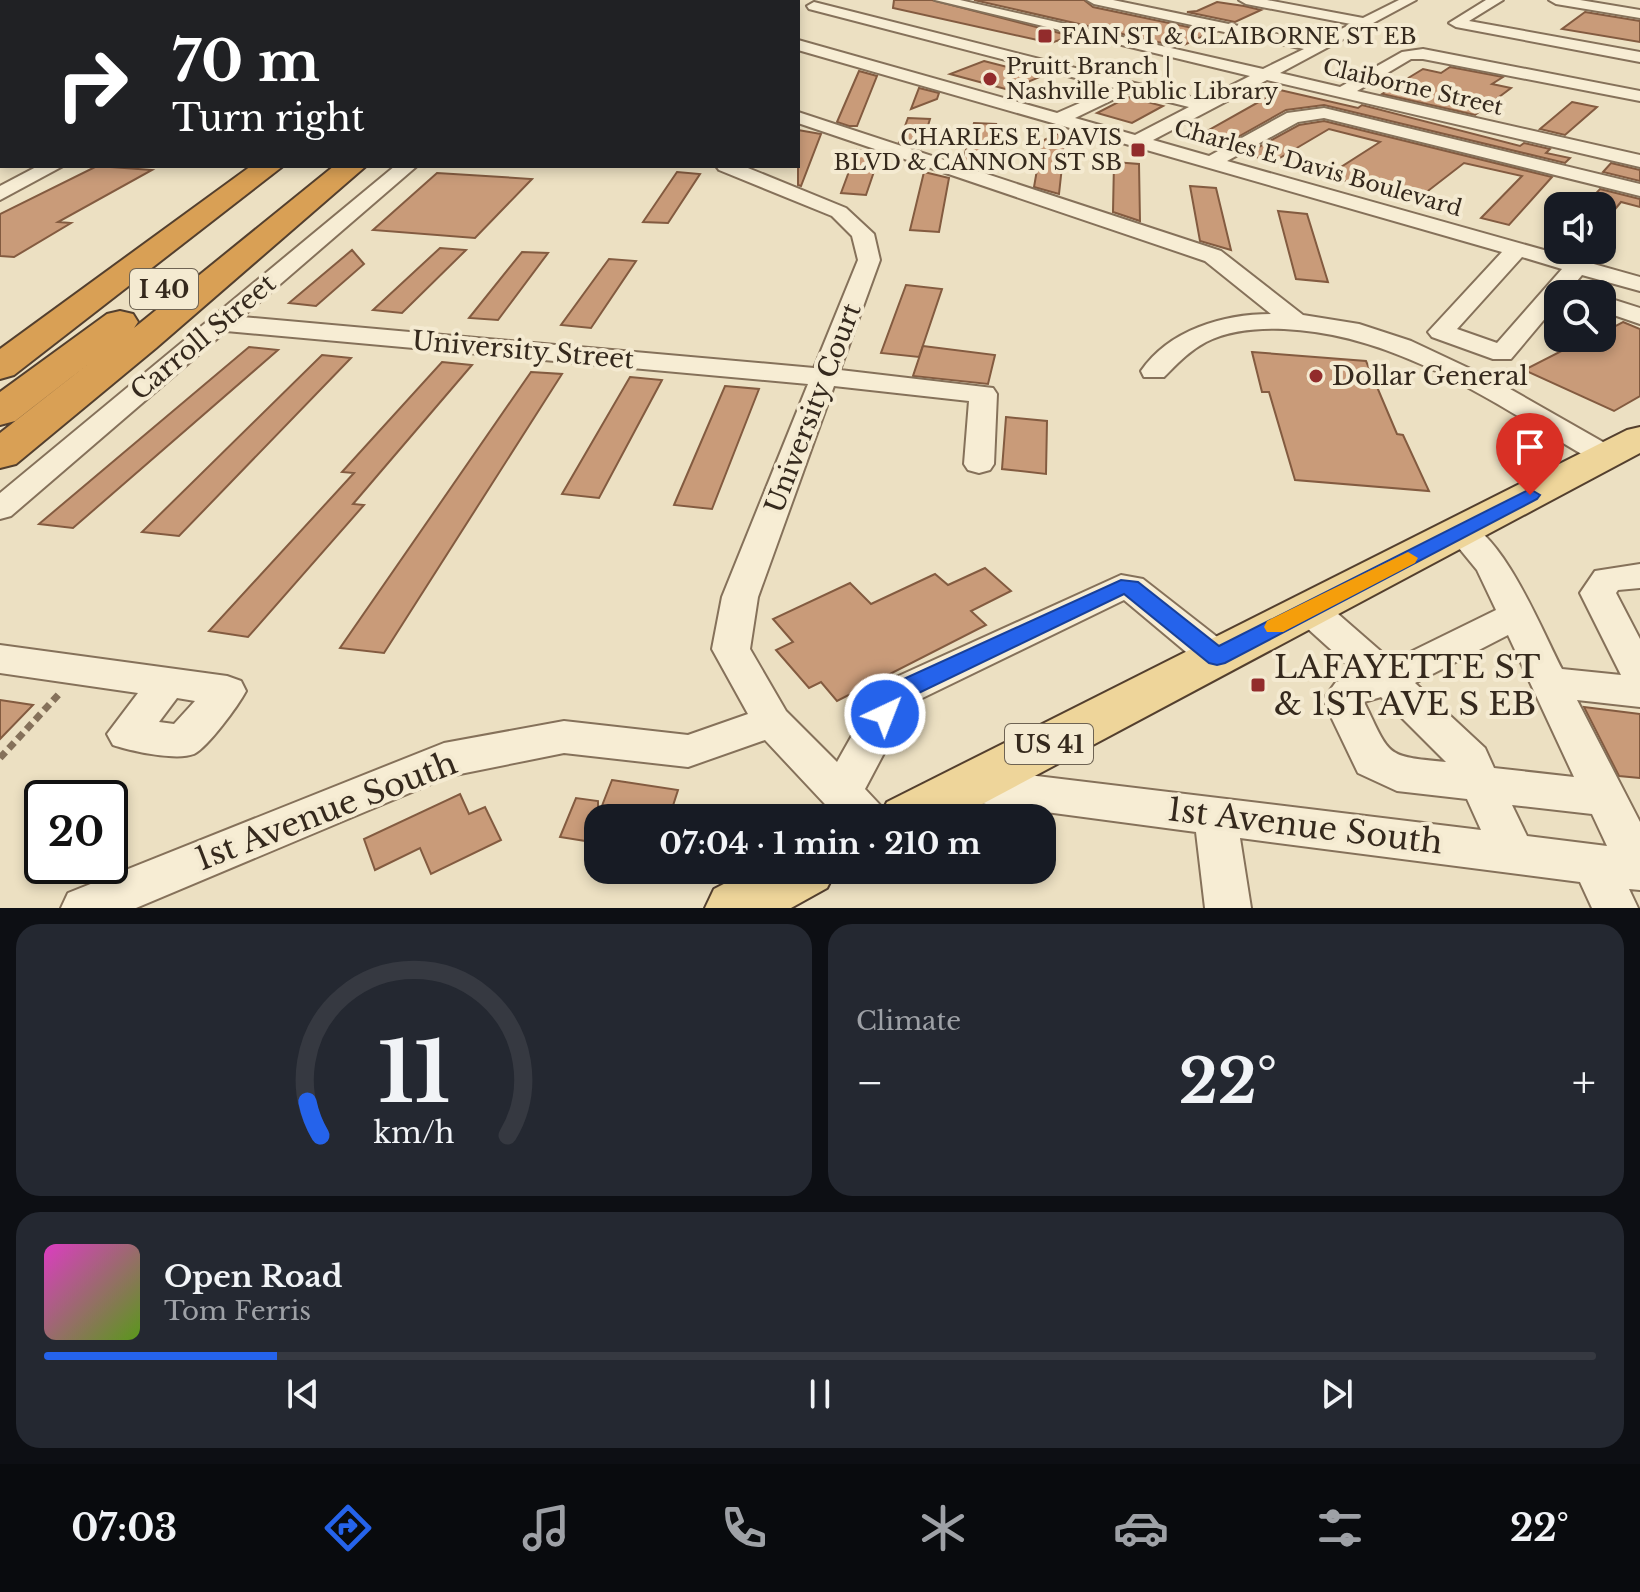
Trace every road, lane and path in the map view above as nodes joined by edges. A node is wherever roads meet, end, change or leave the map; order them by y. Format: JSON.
{"nodes":[{"id":1,"x":837,"y":0,"type":"edge"},
{"id":2,"x":942,"y":0,"type":"edge"},
{"id":3,"x":1094,"y":0,"type":"edge"},
{"id":4,"x":1246,"y":0,"type":"edge"},
{"id":5,"x":1405,"y":0,"type":"edge"},
{"id":6,"x":1496,"y":0,"type":"edge"},
{"id":7,"x":1556,"y":0,"type":"edge"},
{"id":8,"x":1116,"y":2,"type":"edge"},
{"id":9,"x":814,"y":6,"type":"junction"},
{"id":10,"x":800,"y":10,"type":"edge"},
{"id":11,"x":1640,"y":14,"type":"edge"},
{"id":12,"x":1365,"y":23,"type":"junction"},
{"id":13,"x":1052,"y":26,"type":"junction"},
{"id":14,"x":1514,"y":26,"type":"dead end"},
{"id":15,"x":1242,"y":31,"type":"junction"},
{"id":16,"x":1558,"y":38,"type":"junction"},
{"id":17,"x":800,"y":46,"type":"edge"},
{"id":18,"x":1627,"y":46,"type":"dead end"},
{"id":19,"x":1318,"y":47,"type":"junction"},
{"id":20,"x":975,"y":55,"type":"junction"},
{"id":21,"x":1185,"y":57,"type":"junction"},
{"id":22,"x":1640,"y":57,"type":"edge"},
{"id":23,"x":1009,"y":64,"type":"dead end"},
{"id":24,"x":939,"y":69,"type":"dead end"},
{"id":25,"x":1264,"y":75,"type":"junction"},
{"id":26,"x":914,"y":78,"type":"junction"},
{"id":27,"x":1121,"y":91,"type":"dead end"},
{"id":28,"x":1341,"y":93,"type":"junction"},
{"id":29,"x":1640,"y":96,"type":"edge"},
{"id":30,"x":1204,"y":106,"type":"junction"},
{"id":31,"x":800,"y":118,"type":"edge"},
{"id":32,"x":1059,"y":119,"type":"junction"},
{"id":33,"x":1137,"y":141,"type":"junction"},
{"id":34,"x":1640,"y":161,"type":"edge"},
{"id":35,"x":1211,"y":162,"type":"junction"},
{"id":36,"x":49,"y":168,"type":"edge"},
{"id":37,"x":266,"y":168,"type":"edge"},
{"id":38,"x":325,"y":168,"type":"edge"},
{"id":39,"x":350,"y":168,"type":"edge"},
{"id":40,"x":405,"y":168,"type":"edge"},
{"id":41,"x":731,"y":168,"type":"edge"},
{"id":42,"x":1640,"y":190,"type":"edge"},
{"id":43,"x":0,"y":194,"type":"edge"},
{"id":44,"x":1517,"y":249,"type":"junction"},
{"id":45,"x":1577,"y":266,"type":"junction"},
{"id":46,"x":1571,"y":280,"type":"edge"},
{"id":47,"x":1640,"y":284,"type":"edge"},
{"id":48,"x":1616,"y":308,"type":"edge"},
{"id":49,"x":1544,"y":312,"type":"edge"},
{"id":50,"x":1640,"y":317,"type":"edge"},
{"id":51,"x":67,"y":319,"type":"junction"},
{"id":52,"x":1294,"y":320,"type":"junction"},
{"id":53,"x":219,"y":323,"type":"junction"},
{"id":54,"x":0,"y":359,"type":"edge"},
{"id":55,"x":0,"y":367,"type":"edge"},
{"id":56,"x":1154,"y":371,"type":"dead end"},
{"id":57,"x":826,"y":377,"type":"junction"},
{"id":58,"x":0,"y":412,"type":"edge"},
{"id":59,"x":1623,"y":447,"type":"edge"},
{"id":60,"x":0,"y":455,"type":"edge"},
{"id":61,"x":979,"y":464,"type":"dead end"},
{"id":62,"x":0,"y":509,"type":"edge"},
{"id":63,"x":1461,"y":531,"type":"junction"},
{"id":64,"x":1640,"y":576,"type":"edge"},
{"id":65,"x":1309,"y":609,"type":"junction"},
{"id":66,"x":1517,"y":615,"type":"junction"},
{"id":67,"x":1217,"y":657,"type":"junction"},
{"id":68,"x":0,"y":659,"type":"edge"},
{"id":69,"x":1640,"y":675,"type":"edge"},
{"id":70,"x":1388,"y":680,"type":"junction"},
{"id":71,"x":70,"y":682,"type":"dead end"},
{"id":72,"x":1550,"y":682,"type":"junction"},
{"id":73,"x":167,"y":684,"type":"junction"},
{"id":74,"x":1640,"y":692,"type":"edge"},
{"id":75,"x":772,"y":722,"type":"junction"},
{"id":76,"x":0,"y":758,"type":"edge"},
{"id":77,"x":1481,"y":783,"type":"junction"},
{"id":78,"x":970,"y":784,"type":"junction"},
{"id":79,"x":1606,"y":798,"type":"junction"},
{"id":80,"x":852,"y":804,"type":"edge"},
{"id":81,"x":853,"y":804,"type":"edge"},
{"id":82,"x":932,"y":804,"type":"edge"},
{"id":83,"x":1215,"y":814,"type":"junction"},
{"id":84,"x":1513,"y":853,"type":"junction"},
{"id":85,"x":1594,"y":864,"type":"junction"},
{"id":86,"x":1640,"y":869,"type":"edge"},
{"id":87,"x":780,"y":884,"type":"edge"},
{"id":88,"x":84,"y":908,"type":"edge"},
{"id":89,"x":735,"y":908,"type":"edge"},
{"id":90,"x":1228,"y":908,"type":"edge"},
{"id":91,"x":1615,"y":908,"type":"edge"}],
"edges":[{"from":1,"to":9,"type":"street"},
{"from":2,"to":13,"type":"street","name":"Claiborne Street"},
{"from":3,"to":8,"type":"street"},
{"from":4,"to":12,"type":"street"},
{"from":5,"to":12,"type":"street"},
{"from":6,"to":16,"type":"street"},
{"from":7,"to":11,"type":"street"},
{"from":8,"to":13,"type":"street"},
{"from":8,"to":15,"type":"street"},
{"from":9,"to":10,"type":"street"},
{"from":9,"to":20,"type":"street"},
{"from":12,"to":19,"type":"street"},
{"from":13,"to":20,"type":"street"},
{"from":13,"to":21,"type":"street","name":"Claiborne Street"},
{"from":14,"to":16,"type":"street"},
{"from":15,"to":19,"type":"street"},
{"from":15,"to":21,"type":"street"},
{"from":16,"to":18,"type":"street"},
{"from":16,"to":22,"type":"street"},
{"from":17,"to":26,"type":"street","name":"Charles E Davis Boulevard"},
{"from":19,"to":25,"type":"street"},
{"from":20,"to":23,"type":"street"},
{"from":20,"to":30,"type":"street"},
{"from":21,"to":25,"type":"street","name":"Claiborne Street"},
{"from":24,"to":26,"type":"street"},
{"from":25,"to":28,"type":"street","name":"Claiborne Street"},
{"from":25,"to":30,"type":"street"},
{"from":26,"to":32,"type":"street","name":"Charles E Davis Boulevard"},
{"from":27,"to":32,"type":"street"},
{"from":28,"to":29,"type":"street"},
{"from":28,"to":34,"type":"street","name":"Claiborne Street"},
{"from":30,"to":33,"type":"street"},
{"from":31,"to":52,"type":"street"},
{"from":32,"to":33,"type":"street","name":"Charles E Davis Boulevard"},
{"from":33,"to":35,"type":"street","name":"Charles E Davis Boulevard"},
{"from":35,"to":42,"type":"street"},
{"from":35,"to":44,"type":"street","name":"Charles E Davis Boulevard"},
{"from":36,"to":43,"type":"street"},
{"from":37,"to":51,"type":"highway","number":"I 40"},
{"from":38,"to":58,"type":"highway","number":"I 40"},
{"from":39,"to":60,"type":"highway"},
{"from":40,"to":53,"type":"street","name":"Carroll Street"},
{"from":41,"to":57,"type":"street","name":"University Court"},
{"from":44,"to":45,"type":"street","name":"Charles E Davis Boulevard"},
{"from":44,"to":49,"type":"street"},
{"from":45,"to":46,"type":"street"},
{"from":45,"to":47,"type":"street","name":"Charles E Davis Boulevard"},
{"from":48,"to":50,"type":"street"},
{"from":51,"to":54,"type":"highway"},
{"from":51,"to":55,"type":"highway","number":"I 40"},
{"from":52,"to":56,"type":"street"},
{"from":52,"to":59,"type":"street"},
{"from":53,"to":57,"type":"street","name":"University Street"},
{"from":53,"to":62,"type":"street","name":"Carroll Street"},
{"from":57,"to":61,"type":"street","name":"University Street"},
{"from":57,"to":75,"type":"street","name":"University Court"},
{"from":59,"to":63,"type":"main road","number":"US 41"},
{"from":63,"to":65,"type":"main road","number":"US 41"},
{"from":63,"to":66,"type":"street"},
{"from":64,"to":69,"type":"street"},
{"from":65,"to":67,"type":"main road","number":"US 41"},
{"from":65,"to":70,"type":"street"},
{"from":66,"to":70,"type":"street"},
{"from":66,"to":72,"type":"street"},
{"from":67,"to":78,"type":"main road","number":"US 41"},
{"from":67,"to":81,"type":"street"},
{"from":68,"to":73,"type":"street"},
{"from":70,"to":77,"type":"street"},
{"from":70,"to":77,"type":"street"},
{"from":71,"to":76,"type":"path"},
{"from":72,"to":74,"type":"street"},
{"from":72,"to":79,"type":"street"},
{"from":73,"to":73,"type":"street"},
{"from":75,"to":80,"type":"street"},
{"from":75,"to":88,"type":"street","name":"1st Avenue South"},
{"from":77,"to":79,"type":"street"},
{"from":77,"to":84,"type":"street"},
{"from":78,"to":82,"type":"main road","number":"US 41"},
{"from":78,"to":83,"type":"street","name":"1st Avenue South"},
{"from":79,"to":86,"type":"street"},
{"from":83,"to":84,"type":"street","name":"1st Avenue South"},
{"from":83,"to":90,"type":"street"},
{"from":84,"to":85,"type":"street","name":"1st Avenue South"},
{"from":85,"to":86,"type":"street","name":"1st Avenue South"},
{"from":85,"to":91,"type":"street"},
{"from":87,"to":89,"type":"main road"}]}
